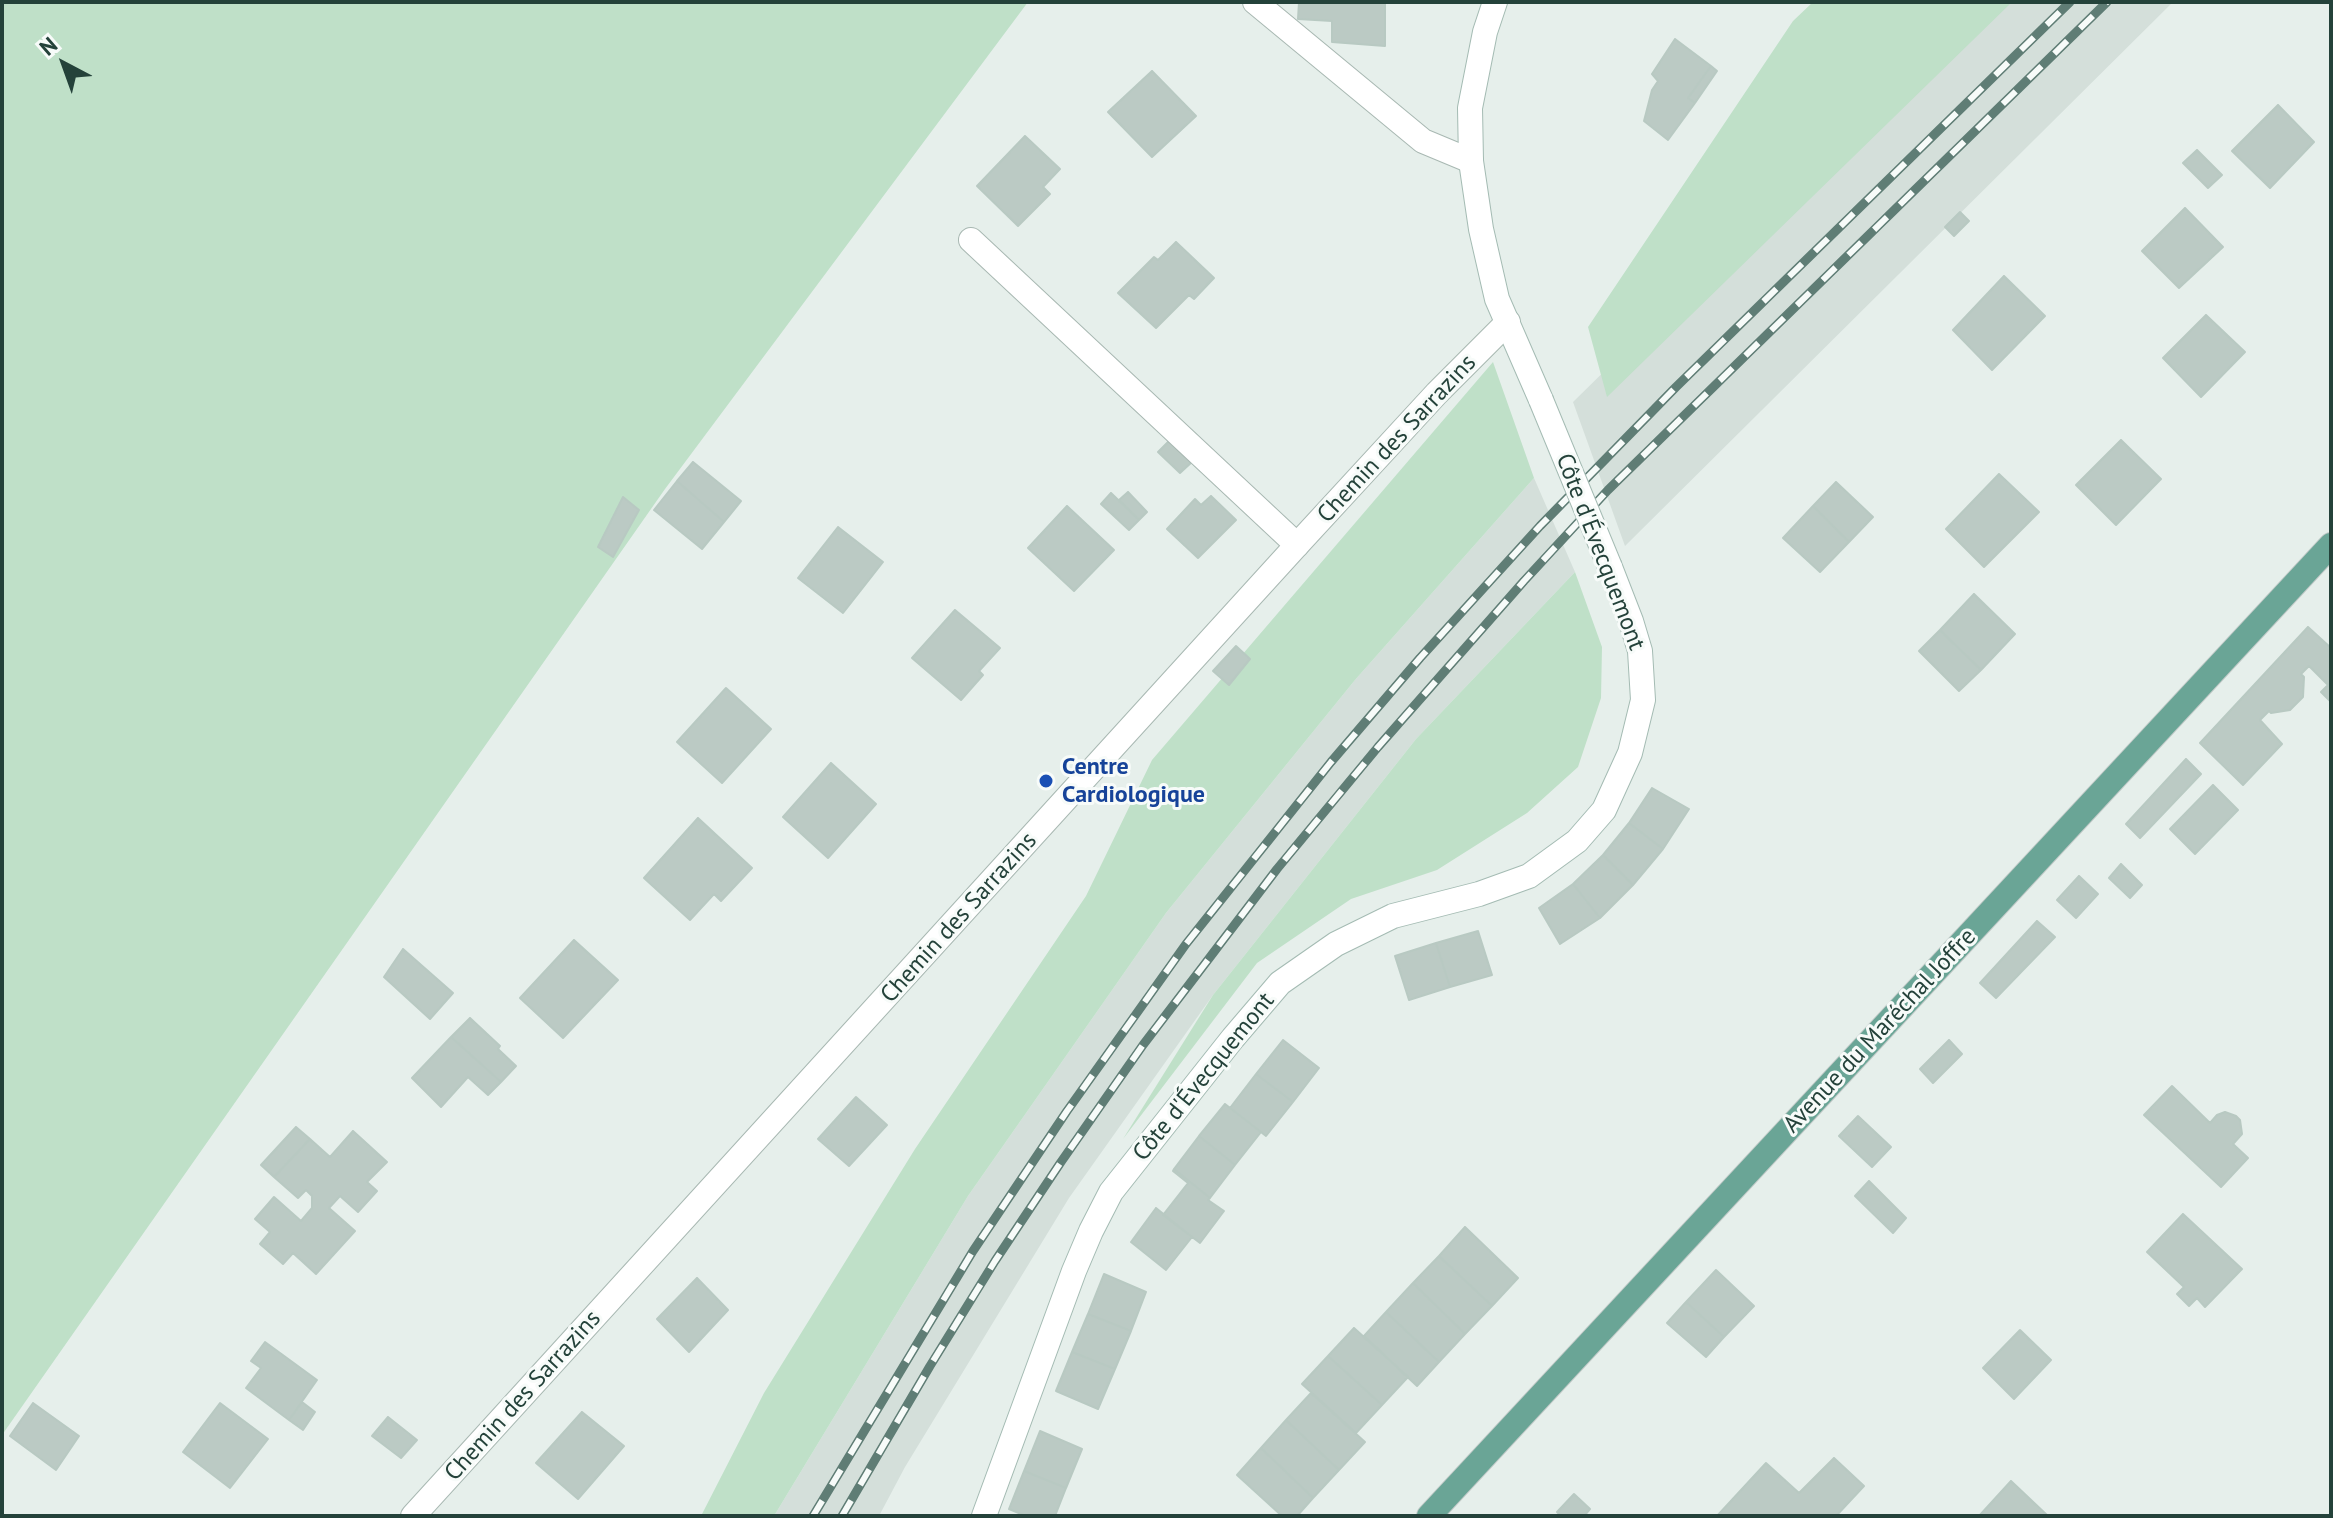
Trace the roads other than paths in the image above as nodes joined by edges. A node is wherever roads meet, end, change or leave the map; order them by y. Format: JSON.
{"nodes":[{"id":1,"x":1255,"y":2,"type":"edge"},
{"id":2,"x":1495,"y":2,"type":"edge"},
{"id":3,"x":1471,"y":161,"type":"junction"},
{"id":4,"x":971,"y":240,"type":"dead end"},
{"id":5,"x":1508,"y":322,"type":"junction"},
{"id":6,"x":1297,"y":545,"type":"junction"},
{"id":7,"x":2331,"y":545,"type":"edge"},
{"id":8,"x":413,"y":1516,"type":"edge"},
{"id":9,"x":984,"y":1516,"type":"edge"},
{"id":10,"x":1429,"y":1516,"type":"edge"}],
"edges":[{"from":1,"to":3,"type":"street"},
{"from":2,"to":3,"type":"street","name":"Côte d'Évecquemont"},
{"from":3,"to":5,"type":"street","name":"Côte d'Évecquemont"},
{"from":4,"to":6,"type":"street"},
{"from":5,"to":6,"type":"street","name":"Chemin des Sarrazins"},
{"from":5,"to":9,"type":"street","name":"Côte d'Évecquemont","bridge":true},
{"from":6,"to":8,"type":"street","name":"Chemin des Sarrazins"},
{"from":7,"to":10,"type":"main road","name":"Avenue du Maréchal Joffre"}]}
